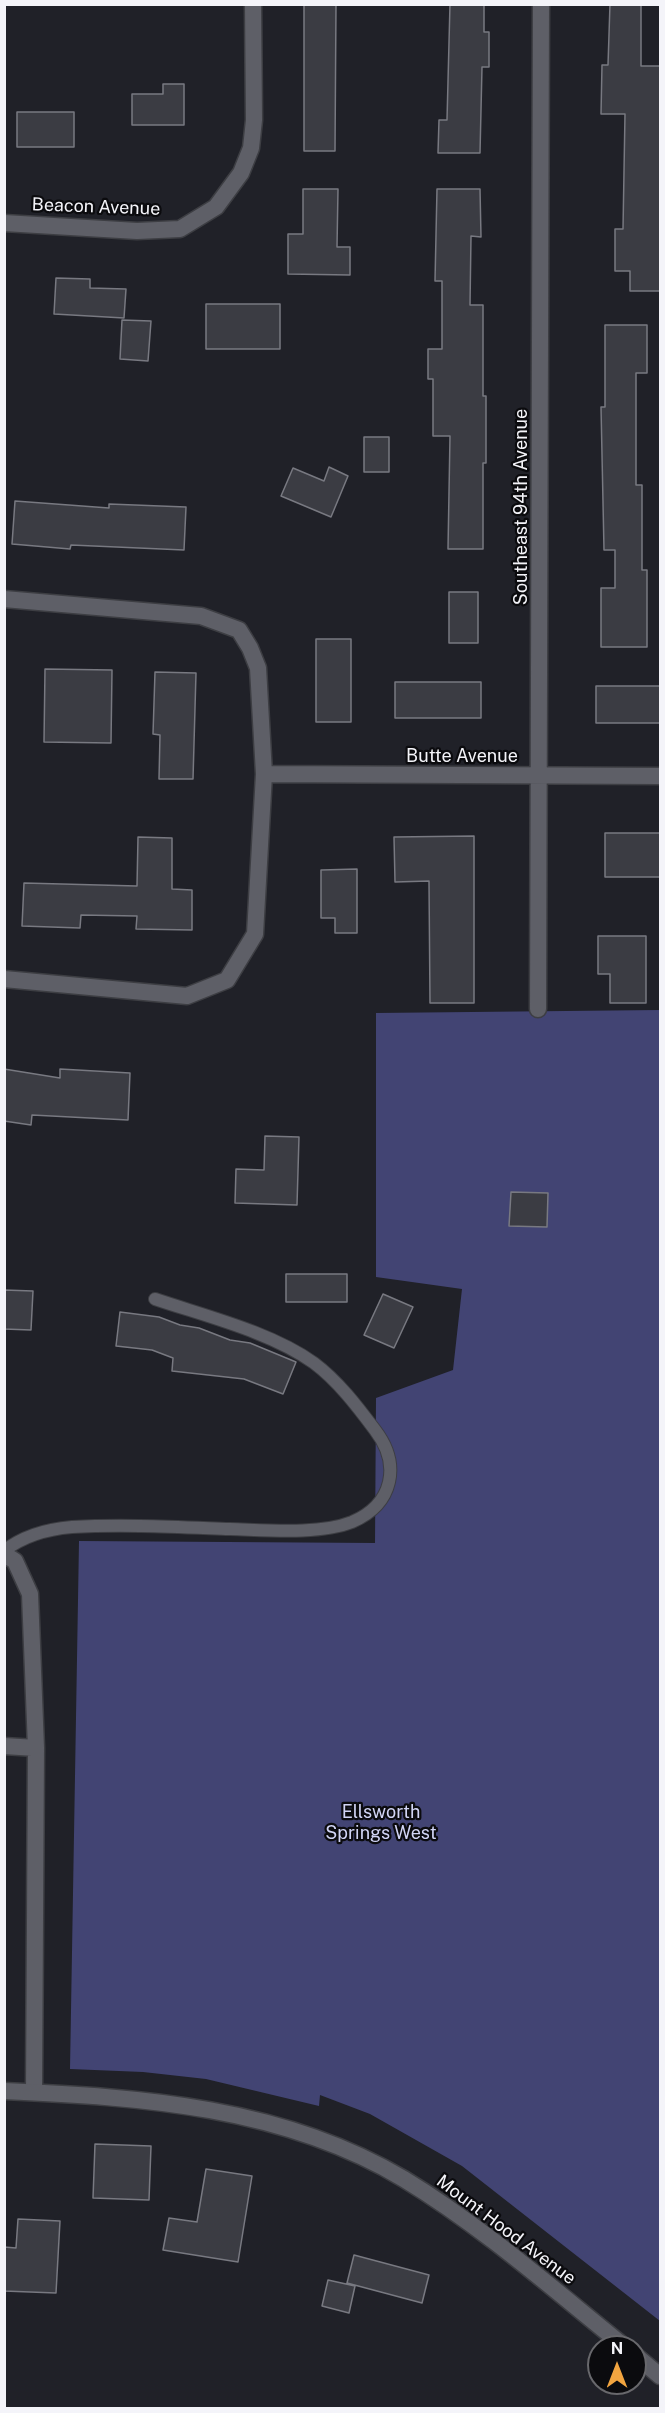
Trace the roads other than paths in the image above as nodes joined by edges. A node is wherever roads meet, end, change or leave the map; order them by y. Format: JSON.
{"nodes":[{"id":1,"x":253,"y":4,"type":"edge"},
{"id":2,"x":541,"y":4,"type":"edge"},
{"id":3,"x":4,"y":223,"type":"edge"},
{"id":4,"x":4,"y":599,"type":"edge"},
{"id":5,"x":264,"y":774,"type":"junction"},
{"id":6,"x":540,"y":776,"type":"junction"},
{"id":7,"x":660,"y":777,"type":"edge"},
{"id":8,"x":4,"y":978,"type":"edge"},
{"id":9,"x":538,"y":1009,"type":"dead end"},
{"id":10,"x":154,"y":1299,"type":"dead end"},
{"id":11,"x":8,"y":1555,"type":"edge"},
{"id":12,"x":4,"y":1746,"type":"edge"},
{"id":13,"x":36,"y":1748,"type":"junction"},
{"id":14,"x":4,"y":2091,"type":"edge"},
{"id":15,"x":34,"y":2092,"type":"junction"},
{"id":16,"x":610,"y":2335,"type":"edge"},
{"id":17,"x":647,"y":2365,"type":"edge"},
{"id":18,"x":660,"y":2376,"type":"edge"}],
"edges":[{"from":1,"to":3,"type":"street","name":"Beacon Avenue"},
{"from":2,"to":6,"type":"street","name":"Southeast 94th Avenue"},
{"from":4,"to":5,"type":"street"},
{"from":5,"to":6,"type":"street","name":"Butte Avenue"},
{"from":5,"to":8,"type":"street"},
{"from":6,"to":7,"type":"street","name":"Butte Avenue"},
{"from":6,"to":9,"type":"street","name":"Southeast 94th Avenue"},
{"from":10,"to":11,"type":"lane"},
{"from":11,"to":13,"type":"street"},
{"from":12,"to":13,"type":"street"},
{"from":13,"to":15,"type":"street"},
{"from":14,"to":15,"type":"street","name":"Mount Hood Avenue"},
{"from":15,"to":16,"type":"street","name":"Mount Hood Avenue"},
{"from":17,"to":18,"type":"street"}]}
